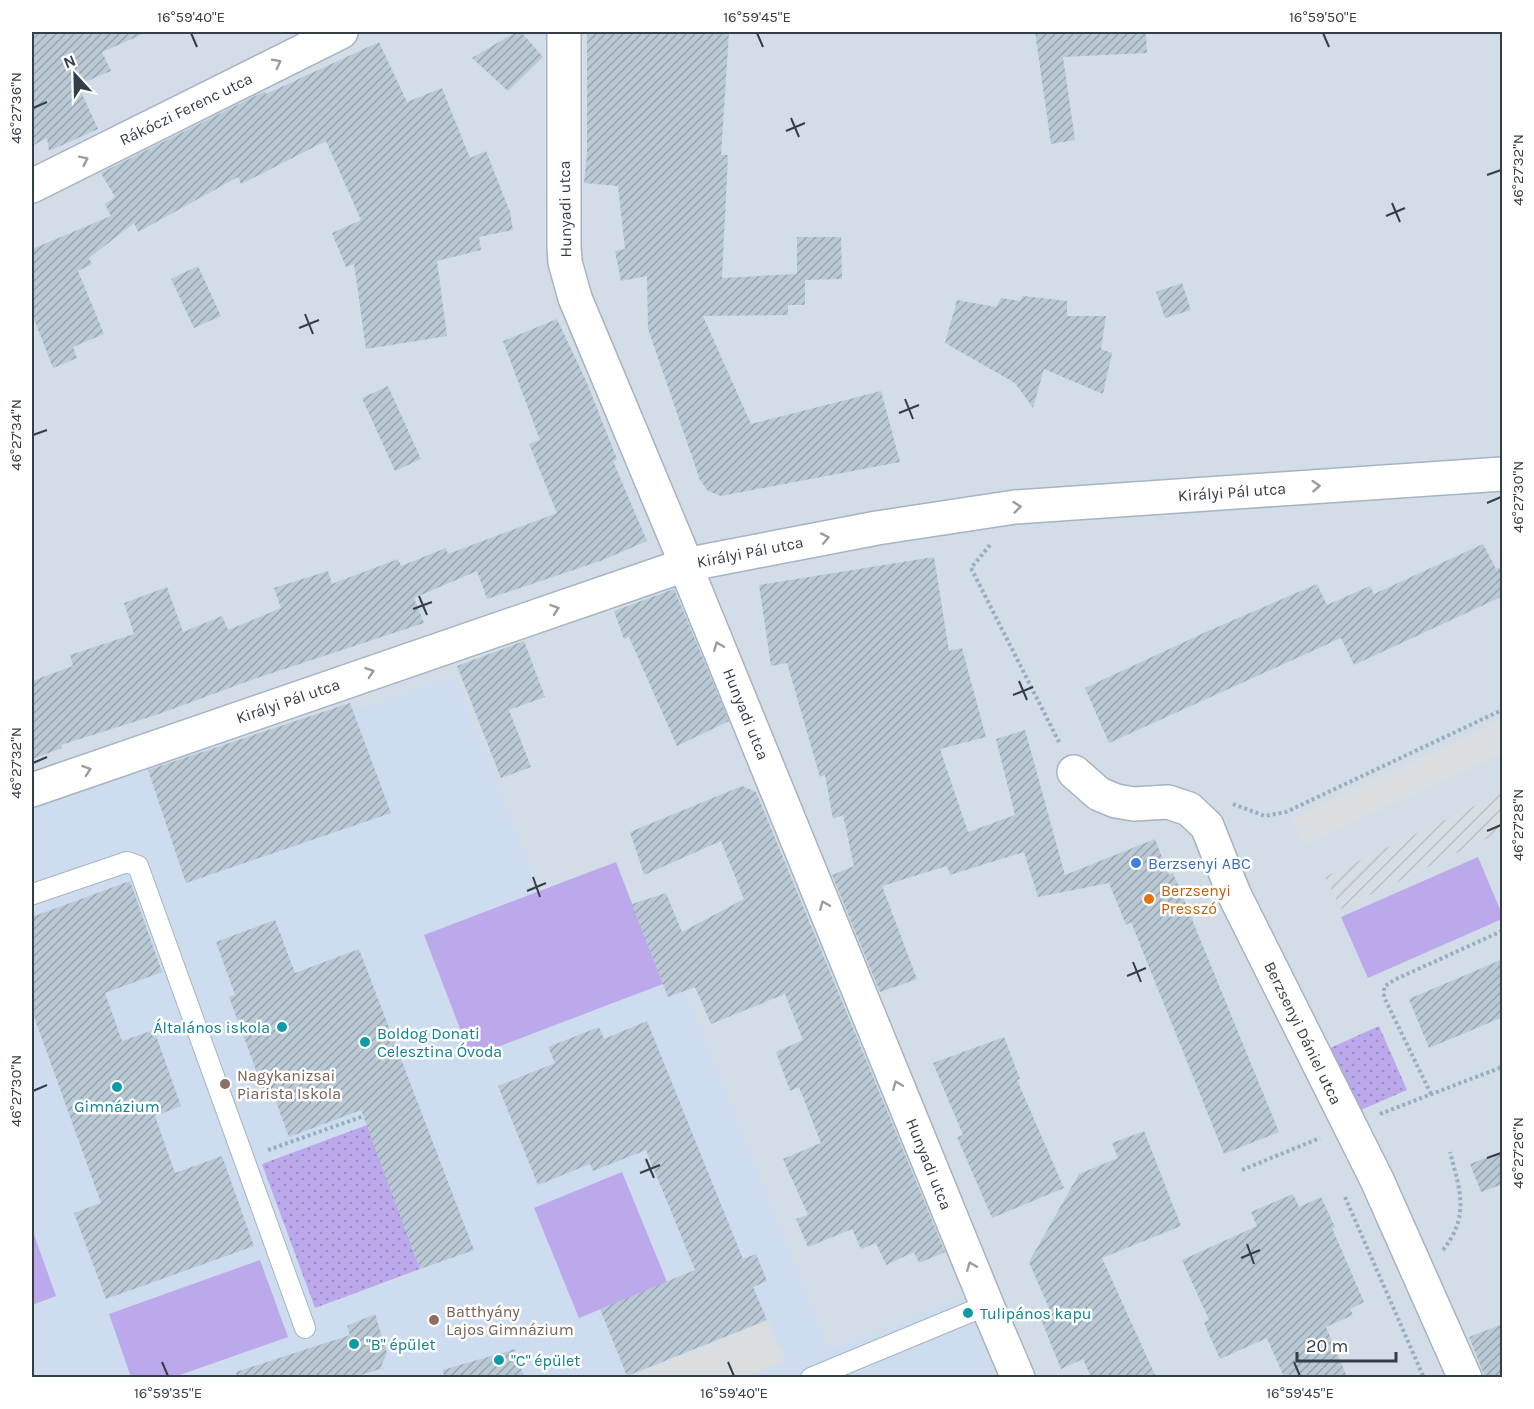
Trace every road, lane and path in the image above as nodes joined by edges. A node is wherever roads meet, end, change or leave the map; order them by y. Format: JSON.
{"nodes":[{"id":1,"x":341,"y":32,"type":"edge"},
{"id":2,"x":564,"y":32,"type":"edge"},
{"id":3,"x":32,"y":186,"type":"edge"},
{"id":4,"x":1503,"y":474,"type":"edge"},
{"id":5,"x":685,"y":565,"type":"junction"},
{"id":6,"x":971,"y":568,"type":"dead end"},
{"id":7,"x":1503,"y":710,"type":"edge"},
{"id":8,"x":1074,"y":772,"type":"joint"},
{"id":9,"x":32,"y":790,"type":"edge"},
{"id":10,"x":1226,"y":801,"type":"dead end"},
{"id":11,"x":32,"y":893,"type":"edge"},
{"id":12,"x":1503,"y":931,"type":"edge"},
{"id":13,"x":1503,"y":1067,"type":"edge"},
{"id":14,"x":1431,"y":1094,"type":"junction"},
{"id":15,"x":364,"y":1116,"type":"dead end"},
{"id":16,"x":1349,"y":1126,"type":"junction"},
{"id":17,"x":1450,"y":1152,"type":"dead end"},
{"id":18,"x":259,"y":1153,"type":"dead end"},
{"id":19,"x":1242,"y":1170,"type":"dead end"},
{"id":20,"x":1418,"y":1277,"type":"junction"},
{"id":21,"x":987,"y":1305,"type":"junction"},
{"id":22,"x":305,"y":1328,"type":"dead end"},
{"id":23,"x":811,"y":1377,"type":"edge"},
{"id":24,"x":1018,"y":1377,"type":"edge"},
{"id":25,"x":1465,"y":1377,"type":"edge"}],
"edges":[{"from":3,"to":1,"type":"street","name":"Rákóczi Ferenc utca","one_way":true},
{"from":2,"to":5,"type":"street","name":"Hunyadi utca"},
{"from":5,"to":4,"type":"street","name":"Királyi Pál utca","one_way":true},
{"from":9,"to":5,"type":"street","name":"Királyi Pál utca","one_way":true},
{"from":21,"to":5,"type":"street","name":"Hunyadi utca","one_way":true},
{"from":6,"to":8,"type":"path"},
{"from":7,"to":10,"type":"path"},
{"from":8,"to":16,"type":"street","name":"Berzsenyi Dániel utca"},
{"from":11,"to":22,"type":"lane"},
{"from":12,"to":14,"type":"path"},
{"from":13,"to":14,"type":"path"},
{"from":14,"to":16,"type":"path"},
{"from":15,"to":18,"type":"path"},
{"from":16,"to":19,"type":"path"},
{"from":16,"to":20,"type":"street","name":"Berzsenyi Dániel utca"},
{"from":17,"to":20,"type":"path"},
{"from":20,"to":25,"type":"street","name":"Berzsenyi Dániel utca"},
{"from":21,"to":23,"type":"lane"},
{"from":21,"to":24,"type":"street","name":"Hunyadi utca"}]}
